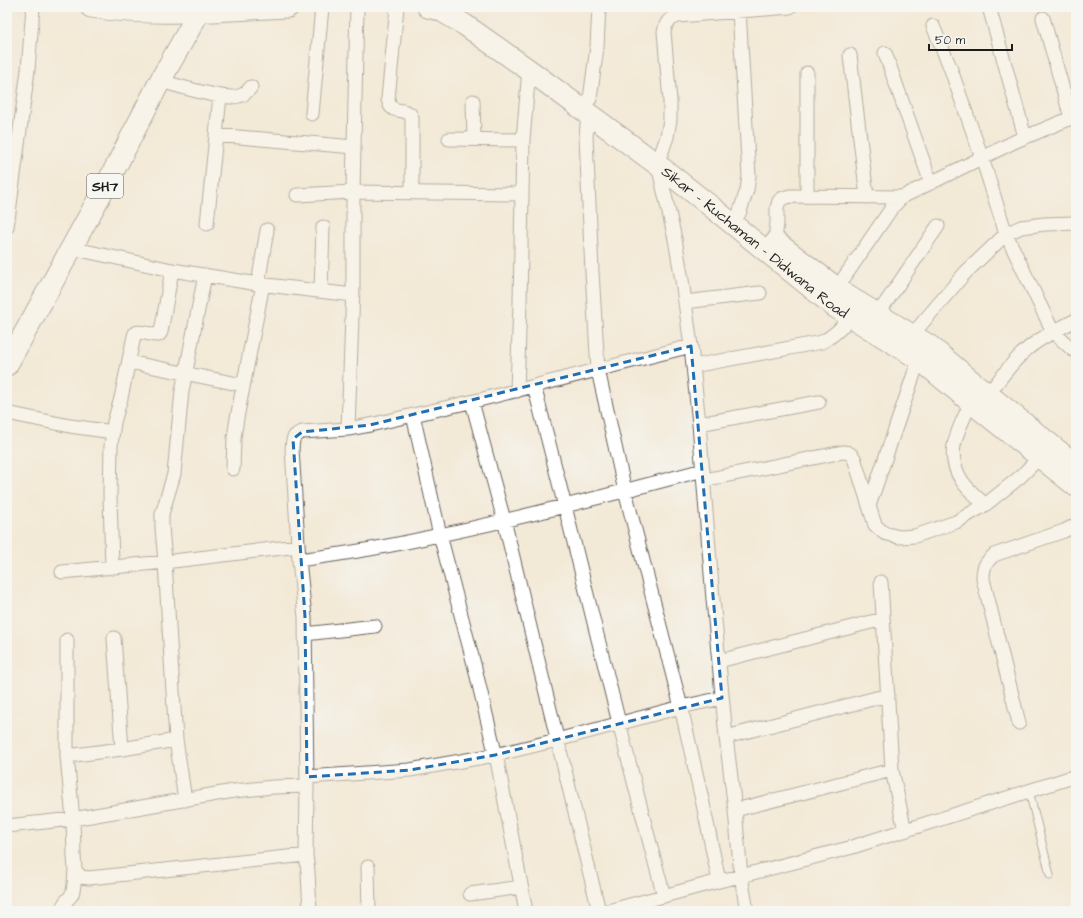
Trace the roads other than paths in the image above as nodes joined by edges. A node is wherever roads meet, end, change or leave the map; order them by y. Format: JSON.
{"nodes":[{"id":1,"x":33,"y":7,"type":"edge"},
{"id":2,"x":91,"y":7,"type":"edge"},
{"id":3,"x":288,"y":7,"type":"edge"},
{"id":4,"x":322,"y":7,"type":"edge"},
{"id":5,"x":357,"y":7,"type":"edge"},
{"id":6,"x":397,"y":7,"type":"edge"},
{"id":7,"x":428,"y":7,"type":"edge"},
{"id":8,"x":448,"y":7,"type":"edge"},
{"id":9,"x":599,"y":7,"type":"edge"},
{"id":10,"x":790,"y":7,"type":"edge"},
{"id":11,"x":989,"y":7,"type":"edge"},
{"id":12,"x":201,"y":10,"type":"edge"},
{"id":13,"x":739,"y":11,"type":"junction"},
{"id":14,"x":1043,"y":18,"type":"dead end"},
{"id":15,"x":933,"y":26,"type":"dead end"},
{"id":16,"x":885,"y":53,"type":"dead end"},
{"id":17,"x":850,"y":55,"type":"dead end"},
{"id":18,"x":529,"y":70,"type":"junction"},
{"id":19,"x":807,"y":73,"type":"dead end"},
{"id":20,"x":160,"y":81,"type":"junction"},
{"id":21,"x":251,"y":87,"type":"dead end"},
{"id":22,"x":220,"y":96,"type":"junction"},
{"id":23,"x":473,"y":101,"type":"dead end"},
{"id":24,"x":589,"y":106,"type":"junction"},
{"id":25,"x":312,"y":114,"type":"dead end"},
{"id":26,"x":1073,"y":117,"type":"edge"},
{"id":27,"x":216,"y":135,"type":"junction"},
{"id":28,"x":1025,"y":137,"type":"junction"},
{"id":29,"x":449,"y":139,"type":"dead end"},
{"id":30,"x":474,"y":139,"type":"junction"},
{"id":31,"x":523,"y":140,"type":"junction"},
{"id":32,"x":354,"y":147,"type":"junction"},
{"id":33,"x":982,"y":158,"type":"junction"},
{"id":34,"x":660,"y":159,"type":"junction"},
{"id":35,"x":931,"y":183,"type":"junction"},
{"id":36,"x":353,"y":192,"type":"junction"},
{"id":37,"x":412,"y":193,"type":"junction"},
{"id":38,"x":521,"y":194,"type":"junction"},
{"id":39,"x":297,"y":195,"type":"dead end"},
{"id":40,"x":807,"y":196,"type":"junction"},
{"id":41,"x":867,"y":197,"type":"junction"},
{"id":42,"x":902,"y":197,"type":"junction"},
{"id":43,"x":739,"y":214,"type":"junction"},
{"id":44,"x":1076,"y":223,"type":"edge"},
{"id":45,"x":207,"y":224,"type":"dead end"},
{"id":46,"x":7,"y":225,"type":"edge"},
{"id":47,"x":938,"y":226,"type":"dead end"},
{"id":48,"x":323,"y":227,"type":"dead end"},
{"id":49,"x":267,"y":230,"type":"dead end"},
{"id":50,"x":1006,"y":234,"type":"junction"},
{"id":51,"x":775,"y":241,"type":"junction"},
{"id":52,"x":71,"y":248,"type":"junction"},
{"id":53,"x":172,"y":270,"type":"junction"},
{"id":54,"x":205,"y":275,"type":"junction"},
{"id":55,"x":261,"y":284,"type":"junction"},
{"id":56,"x":837,"y":288,"type":"junction"},
{"id":57,"x":321,"y":291,"type":"junction"},
{"id":58,"x":760,"y":293,"type":"dead end"},
{"id":59,"x":353,"y":295,"type":"junction"},
{"id":60,"x":685,"y":302,"type":"junction"},
{"id":61,"x":878,"y":314,"type":"junction"},
{"id":62,"x":851,"y":317,"type":"junction"},
{"id":63,"x":1076,"y":320,"type":"edge"},
{"id":64,"x":1053,"y":332,"type":"junction"},
{"id":65,"x":912,"y":335,"type":"junction"},
{"id":66,"x":12,"y":346,"type":"edge"},
{"id":67,"x":691,"y":346,"type":"junction"},
{"id":68,"x":1076,"y":350,"type":"edge"},
{"id":69,"x":919,"y":358,"type":"junction"},
{"id":70,"x":129,"y":362,"type":"junction"},
{"id":71,"x":7,"y":366,"type":"edge"},
{"id":72,"x":693,"y":366,"type":"junction"},
{"id":73,"x":598,"y":370,"type":"junction"},
{"id":74,"x":186,"y":374,"type":"junction"},
{"id":75,"x":243,"y":385,"type":"junction"},
{"id":76,"x":534,"y":386,"type":"junction"},
{"id":77,"x":517,"y":391,"type":"junction"},
{"id":78,"x":979,"y":398,"type":"junction"},
{"id":79,"x":472,"y":402,"type":"junction"},
{"id":80,"x":818,"y":402,"type":"dead end"},
{"id":81,"x":7,"y":414,"type":"edge"},
{"id":82,"x":413,"y":415,"type":"junction"},
{"id":83,"x":699,"y":424,"type":"junction"},
{"id":84,"x":348,"y":429,"type":"junction"},
{"id":85,"x":113,"y":432,"type":"junction"},
{"id":86,"x":1040,"y":457,"type":"junction"},
{"id":87,"x":1076,"y":465,"type":"edge"},
{"id":88,"x":232,"y":469,"type":"dead end"},
{"id":89,"x":704,"y":475,"type":"junction"},
{"id":90,"x":1076,"y":486,"type":"edge"},
{"id":91,"x":625,"y":491,"type":"junction"},
{"id":92,"x":985,"y":505,"type":"junction"},
{"id":93,"x":565,"y":506,"type":"junction"},
{"id":94,"x":869,"y":506,"type":"junction"},
{"id":95,"x":504,"y":520,"type":"junction"},
{"id":96,"x":1076,"y":525,"type":"edge"},
{"id":97,"x":440,"y":535,"type":"junction"},
{"id":98,"x":298,"y":546,"type":"junction"},
{"id":99,"x":299,"y":560,"type":"junction"},
{"id":100,"x":165,"y":562,"type":"junction"},
{"id":101,"x":112,"y":568,"type":"junction"},
{"id":102,"x":62,"y":572,"type":"dead end"},
{"id":103,"x":881,"y":582,"type":"dead end"},
{"id":104,"x":883,"y":619,"type":"junction"},
{"id":105,"x":375,"y":626,"type":"dead end"},
{"id":106,"x":305,"y":634,"type":"junction"},
{"id":107,"x":114,"y":638,"type":"dead end"},
{"id":108,"x":67,"y":640,"type":"dead end"},
{"id":109,"x":719,"y":661,"type":"junction"},
{"id":110,"x":888,"y":695,"type":"junction"},
{"id":111,"x":722,"y":698,"type":"junction"},
{"id":112,"x":681,"y":707,"type":"junction"},
{"id":113,"x":1020,"y":723,"type":"dead end"},
{"id":114,"x":619,"y":724,"type":"junction"},
{"id":115,"x":726,"y":736,"type":"junction"},
{"id":116,"x":176,"y":740,"type":"junction"},
{"id":117,"x":557,"y":740,"type":"junction"},
{"id":118,"x":122,"y":749,"type":"junction"},
{"id":119,"x":495,"y":754,"type":"junction"},
{"id":120,"x":67,"y":756,"type":"junction"},
{"id":121,"x":892,"y":770,"type":"junction"},
{"id":122,"x":1076,"y":776,"type":"edge"},
{"id":123,"x":307,"y":781,"type":"junction"},
{"id":124,"x":1030,"y":791,"type":"junction"},
{"id":125,"x":185,"y":800,"type":"junction"},
{"id":126,"x":735,"y":810,"type":"junction"},
{"id":127,"x":72,"y":819,"type":"junction"},
{"id":128,"x":7,"y":826,"type":"edge"},
{"id":129,"x":905,"y":831,"type":"junction"},
{"id":130,"x":306,"y":855,"type":"junction"},
{"id":131,"x":368,"y":867,"type":"dead end"},
{"id":132,"x":75,"y":870,"type":"junction"},
{"id":133,"x":1050,"y":875,"type":"dead end"},
{"id":134,"x":742,"y":876,"type":"junction"},
{"id":135,"x":719,"y":881,"type":"junction"},
{"id":136,"x":521,"y":887,"type":"junction"},
{"id":137,"x":470,"y":894,"type":"dead end"},
{"id":138,"x":664,"y":896,"type":"junction"},
{"id":139,"x":62,"y":911,"type":"edge"},
{"id":140,"x":310,"y":911,"type":"edge"},
{"id":141,"x":369,"y":911,"type":"edge"},
{"id":142,"x":526,"y":911,"type":"edge"},
{"id":143,"x":599,"y":911,"type":"edge"},
{"id":144,"x":608,"y":911,"type":"edge"},
{"id":145,"x":747,"y":911,"type":"edge"}],
"edges":[{"from":1,"to":46,"type":"street"},
{"from":2,"to":12,"type":"main road"},
{"from":3,"to":12,"type":"main road"},
{"from":4,"to":25,"type":"street"},
{"from":5,"to":32,"type":"street"},
{"from":6,"to":37,"type":"street"},
{"from":7,"to":18,"type":"main road","name":"Sikar - Kuchaman - Didwana Road"},
{"from":8,"to":24,"type":"main road","name":"Sikar - Kuchaman - Didwana Road"},
{"from":9,"to":24,"type":"street"},
{"from":10,"to":13,"type":"street"},
{"from":11,"to":28,"type":"street"},
{"from":12,"to":20,"type":"main road","number":"SH7"},
{"from":13,"to":34,"type":"street"},
{"from":13,"to":43,"type":"street"},
{"from":14,"to":26,"type":"street"},
{"from":15,"to":33,"type":"street"},
{"from":16,"to":35,"type":"street"},
{"from":17,"to":41,"type":"street"},
{"from":18,"to":24,"type":"main road","name":"Sikar - Kuchaman - Didwana Road"},
{"from":18,"to":31,"type":"street"},
{"from":19,"to":40,"type":"street"},
{"from":20,"to":22,"type":"street"},
{"from":20,"to":52,"type":"main road","number":"SH7"},
{"from":21,"to":22,"type":"street"},
{"from":22,"to":27,"type":"street"},
{"from":23,"to":30,"type":"street"},
{"from":24,"to":34,"type":"main road","name":"Sikar - Kuchaman - Didwana Road"},
{"from":24,"to":73,"type":"street"},
{"from":26,"to":28,"type":"street"},
{"from":27,"to":32,"type":"street"},
{"from":27,"to":45,"type":"street"},
{"from":28,"to":33,"type":"street"},
{"from":29,"to":30,"type":"street"},
{"from":30,"to":31,"type":"street"},
{"from":31,"to":38,"type":"street"},
{"from":32,"to":36,"type":"street"},
{"from":33,"to":35,"type":"street"},
{"from":33,"to":50,"type":"street"},
{"from":34,"to":43,"type":"main road","name":"Sikar - Kuchaman - Didwana Road"},
{"from":34,"to":60,"type":"street"},
{"from":34,"to":62,"type":"main road","name":"Sikar - Kuchaman - Didwana Road"},
{"from":35,"to":42,"type":"street"},
{"from":36,"to":37,"type":"street"},
{"from":36,"to":39,"type":"street"},
{"from":36,"to":59,"type":"street"},
{"from":37,"to":38,"type":"street"},
{"from":38,"to":77,"type":"street"},
{"from":40,"to":41,"type":"street"},
{"from":40,"to":51,"type":"street"},
{"from":41,"to":42,"type":"street"},
{"from":42,"to":56,"type":"street"},
{"from":43,"to":51,"type":"main road","name":"Sikar - Kuchaman - Didwana Road"},
{"from":44,"to":50,"type":"street"},
{"from":47,"to":61,"type":"street"},
{"from":48,"to":57,"type":"street"},
{"from":49,"to":55,"type":"street"},
{"from":50,"to":64,"type":"street"},
{"from":50,"to":65,"type":"street"},
{"from":51,"to":56,"type":"main road","name":"Sikar - Kuchaman - Didwana Road"},
{"from":52,"to":53,"type":"street"},
{"from":52,"to":66,"type":"main road","number":"SH7"},
{"from":53,"to":54,"type":"street"},
{"from":53,"to":70,"type":"street"},
{"from":54,"to":55,"type":"street"},
{"from":54,"to":74,"type":"street"},
{"from":55,"to":57,"type":"street"},
{"from":55,"to":75,"type":"street"},
{"from":56,"to":61,"type":"main road","name":"Sikar - Kuchaman - Didwana Road"},
{"from":57,"to":59,"type":"street"},
{"from":58,"to":60,"type":"street"},
{"from":59,"to":84,"type":"street"},
{"from":60,"to":67,"type":"street"},
{"from":61,"to":65,"type":"main road","name":"Sikar - Kuchaman - Didwana Road"},
{"from":62,"to":69,"type":"main road","name":"Sikar - Kuchaman - Didwana Road"},
{"from":62,"to":72,"type":"street"},
{"from":63,"to":64,"type":"street"},
{"from":64,"to":68,"type":"street"},
{"from":64,"to":78,"type":"street"},
{"from":65,"to":78,"type":"main road","name":"Sikar - Kuchaman - Didwana Road"},
{"from":66,"to":71,"type":"main road","number":"SH7"},
{"from":67,"to":72,"type":"street"},
{"from":67,"to":73,"type":"street"},
{"from":69,"to":78,"type":"main road","name":"Sikar - Kuchaman - Didwana Road"},
{"from":69,"to":94,"type":"street"},
{"from":70,"to":74,"type":"street"},
{"from":70,"to":85,"type":"street"},
{"from":72,"to":83,"type":"street"},
{"from":73,"to":76,"type":"street"},
{"from":73,"to":91,"type":"street"},
{"from":74,"to":75,"type":"street"},
{"from":74,"to":100,"type":"street"},
{"from":75,"to":88,"type":"street"},
{"from":76,"to":77,"type":"street"},
{"from":76,"to":93,"type":"street"},
{"from":77,"to":79,"type":"street"},
{"from":78,"to":86,"type":"main road","name":"Sikar - Kuchaman - Didwana Road"},
{"from":78,"to":87,"type":"main road","name":"Sikar - Kuchaman - Didwana Road"},
{"from":78,"to":92,"type":"street"},
{"from":79,"to":82,"type":"street"},
{"from":79,"to":95,"type":"street"},
{"from":80,"to":83,"type":"street"},
{"from":81,"to":85,"type":"street"},
{"from":82,"to":84,"type":"street"},
{"from":82,"to":97,"type":"street"},
{"from":83,"to":89,"type":"street"},
{"from":84,"to":98,"type":"street"},
{"from":85,"to":101,"type":"street"},
{"from":86,"to":90,"type":"main road","name":"Sikar - Kuchaman - Didwana Road"},
{"from":86,"to":92,"type":"street"},
{"from":89,"to":91,"type":"street"},
{"from":89,"to":94,"type":"street"},
{"from":89,"to":109,"type":"street"},
{"from":91,"to":93,"type":"street"},
{"from":91,"to":112,"type":"street"},
{"from":92,"to":94,"type":"street"},
{"from":93,"to":95,"type":"street"},
{"from":93,"to":114,"type":"street"},
{"from":95,"to":97,"type":"street"},
{"from":95,"to":117,"type":"street"},
{"from":96,"to":113,"type":"street"},
{"from":97,"to":99,"type":"street"},
{"from":97,"to":119,"type":"street"},
{"from":98,"to":99,"type":"street"},
{"from":98,"to":100,"type":"street"},
{"from":99,"to":106,"type":"street"},
{"from":100,"to":101,"type":"street"},
{"from":100,"to":116,"type":"street"},
{"from":101,"to":102,"type":"street"},
{"from":103,"to":104,"type":"street"},
{"from":104,"to":109,"type":"street"},
{"from":104,"to":110,"type":"street"},
{"from":105,"to":106,"type":"street"},
{"from":106,"to":123,"type":"street"},
{"from":107,"to":118,"type":"street"},
{"from":108,"to":120,"type":"street"},
{"from":109,"to":111,"type":"street"},
{"from":110,"to":115,"type":"street"},
{"from":110,"to":121,"type":"street"},
{"from":111,"to":112,"type":"street"},
{"from":111,"to":115,"type":"street"},
{"from":112,"to":114,"type":"street"},
{"from":112,"to":135,"type":"street"},
{"from":114,"to":117,"type":"street"},
{"from":114,"to":138,"type":"street"},
{"from":115,"to":126,"type":"street"},
{"from":116,"to":118,"type":"street"},
{"from":116,"to":125,"type":"street"},
{"from":117,"to":119,"type":"street"},
{"from":117,"to":143,"type":"street"},
{"from":118,"to":120,"type":"street"},
{"from":119,"to":123,"type":"street"},
{"from":119,"to":136,"type":"street"},
{"from":120,"to":127,"type":"street"},
{"from":121,"to":126,"type":"street"},
{"from":121,"to":129,"type":"street"},
{"from":122,"to":124,"type":"street"},
{"from":123,"to":125,"type":"street"},
{"from":123,"to":130,"type":"street"},
{"from":124,"to":129,"type":"street"},
{"from":124,"to":133,"type":"lane"},
{"from":125,"to":127,"type":"street"},
{"from":126,"to":134,"type":"street"},
{"from":127,"to":128,"type":"street"},
{"from":127,"to":132,"type":"street"},
{"from":129,"to":134,"type":"street"},
{"from":130,"to":132,"type":"street"},
{"from":130,"to":140,"type":"street"},
{"from":131,"to":141,"type":"street"},
{"from":132,"to":139,"type":"street"},
{"from":134,"to":135,"type":"street"},
{"from":134,"to":145,"type":"street"},
{"from":135,"to":138,"type":"street"},
{"from":136,"to":137,"type":"street"},
{"from":136,"to":142,"type":"street"},
{"from":138,"to":144,"type":"street"}]}
